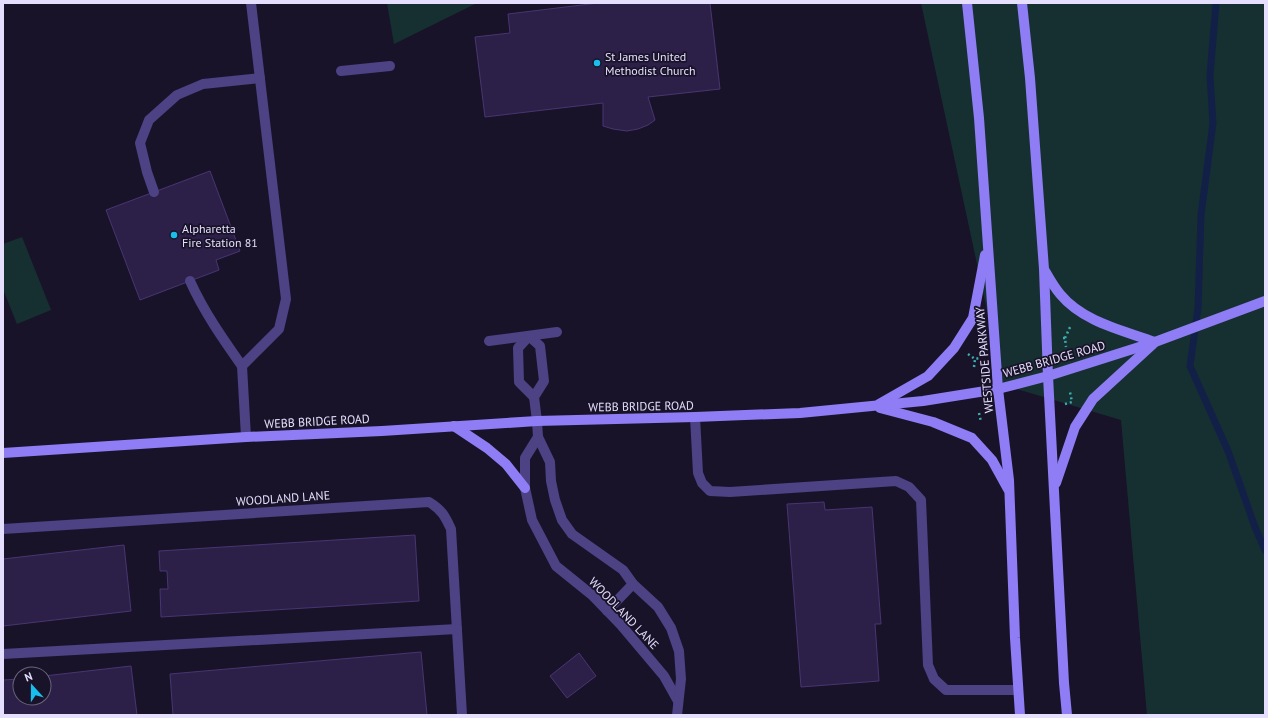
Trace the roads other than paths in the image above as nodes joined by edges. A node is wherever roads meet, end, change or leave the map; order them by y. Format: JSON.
{"nodes":[{"id":1,"x":251,"y":3,"type":"edge"},
{"id":2,"x":967,"y":3,"type":"edge"},
{"id":3,"x":1022,"y":3,"type":"edge"},
{"id":4,"x":390,"y":66,"type":"dead end"},
{"id":5,"x":341,"y":71,"type":"dead end"},
{"id":6,"x":260,"y":78,"type":"junction"},
{"id":7,"x":154,"y":192,"type":"dead end"},
{"id":8,"x":987,"y":240,"type":"junction"},
{"id":9,"x":1044,"y":269,"type":"junction"},
{"id":10,"x":190,"y":281,"type":"dead end"},
{"id":11,"x":1265,"y":301,"type":"edge"},
{"id":12,"x":557,"y":332,"type":"dead end"},
{"id":13,"x":529,"y":336,"type":"junction"},
{"id":14,"x":489,"y":341,"type":"dead end"},
{"id":15,"x":1155,"y":342,"type":"junction"},
{"id":16,"x":242,"y":366,"type":"junction"},
{"id":17,"x":1048,"y":376,"type":"junction"},
{"id":18,"x":998,"y":389,"type":"junction"},
{"id":19,"x":534,"y":397,"type":"junction"},
{"id":20,"x":875,"y":406,"type":"junction"},
{"id":21,"x":695,"y":417,"type":"junction"},
{"id":22,"x":537,"y":421,"type":"junction"},
{"id":23,"x":454,"y":426,"type":"junction"},
{"id":24,"x":246,"y":437,"type":"junction"},
{"id":25,"x":538,"y":437,"type":"junction"},
{"id":26,"x":3,"y":453,"type":"edge"},
{"id":27,"x":526,"y":488,"type":"junction"},
{"id":28,"x":1054,"y":489,"type":"junction"},
{"id":29,"x":1010,"y":492,"type":"junction"},
{"id":30,"x":3,"y":529,"type":"edge"},
{"id":31,"x":634,"y":584,"type":"junction"},
{"id":32,"x":607,"y":611,"type":"junction"},
{"id":33,"x":457,"y":629,"type":"junction"},
{"id":34,"x":3,"y":654,"type":"edge"},
{"id":35,"x":1018,"y":690,"type":"junction"},
{"id":36,"x":678,"y":701,"type":"junction"},
{"id":37,"x":462,"y":715,"type":"edge"},
{"id":38,"x":677,"y":715,"type":"edge"},
{"id":39,"x":1020,"y":715,"type":"edge"},
{"id":40,"x":1067,"y":715,"type":"edge"}],
"edges":[{"from":1,"to":6,"type":"street"},
{"from":2,"to":8,"type":"main road","name":"WESTSIDE PARKWAY"},
{"from":3,"to":9,"type":"main road"},
{"from":4,"to":5,"type":"street"},
{"from":6,"to":7,"type":"street"},
{"from":6,"to":16,"type":"street"},
{"from":8,"to":18,"type":"main road","name":"WESTSIDE PARKWAY"},
{"from":8,"to":20,"type":"main road"},
{"from":9,"to":15,"type":"main road"},
{"from":9,"to":17,"type":"main road"},
{"from":10,"to":16,"type":"street"},
{"from":11,"to":15,"type":"main road","name":"WEBB BRIDGE ROAD"},
{"from":12,"to":13,"type":"street"},
{"from":13,"to":14,"type":"street"},
{"from":13,"to":19,"type":"street"},
{"from":13,"to":19,"type":"street"},
{"from":15,"to":17,"type":"main road","name":"WEBB BRIDGE ROAD"},
{"from":15,"to":28,"type":"main road"},
{"from":16,"to":24,"type":"street"},
{"from":17,"to":18,"type":"main road","name":"WEBB BRIDGE ROAD"},
{"from":17,"to":28,"type":"main road"},
{"from":18,"to":20,"type":"main road","name":"WEBB BRIDGE ROAD"},
{"from":18,"to":29,"type":"main road","name":"WESTSIDE PARKWAY"},
{"from":19,"to":22,"type":"street"},
{"from":20,"to":21,"type":"main road","name":"WEBB BRIDGE ROAD"},
{"from":20,"to":29,"type":"main road"},
{"from":21,"to":22,"type":"main road","name":"WEBB BRIDGE ROAD"},
{"from":21,"to":35,"type":"street"},
{"from":22,"to":23,"type":"main road","name":"WEBB BRIDGE ROAD"},
{"from":22,"to":25,"type":"street"},
{"from":23,"to":24,"type":"main road","name":"WEBB BRIDGE ROAD"},
{"from":23,"to":27,"type":"main road"},
{"from":24,"to":26,"type":"main road","name":"WEBB BRIDGE ROAD"},
{"from":25,"to":27,"type":"street","name":"WOODLAND LANE"},
{"from":25,"to":31,"type":"street"},
{"from":27,"to":32,"type":"street","name":"WOODLAND LANE"},
{"from":28,"to":40,"type":"main road"},
{"from":29,"to":35,"type":"main road","name":"WESTSIDE PARKWAY"},
{"from":30,"to":33,"type":"street","name":"WOODLAND LANE"},
{"from":31,"to":32,"type":"street"},
{"from":31,"to":36,"type":"street"},
{"from":32,"to":36,"type":"street","name":"WOODLAND LANE"},
{"from":33,"to":34,"type":"street"},
{"from":33,"to":37,"type":"street","name":"WOODLAND LANE"},
{"from":35,"to":39,"type":"main road","name":"WESTSIDE PARKWAY"},
{"from":36,"to":38,"type":"street"}]}
